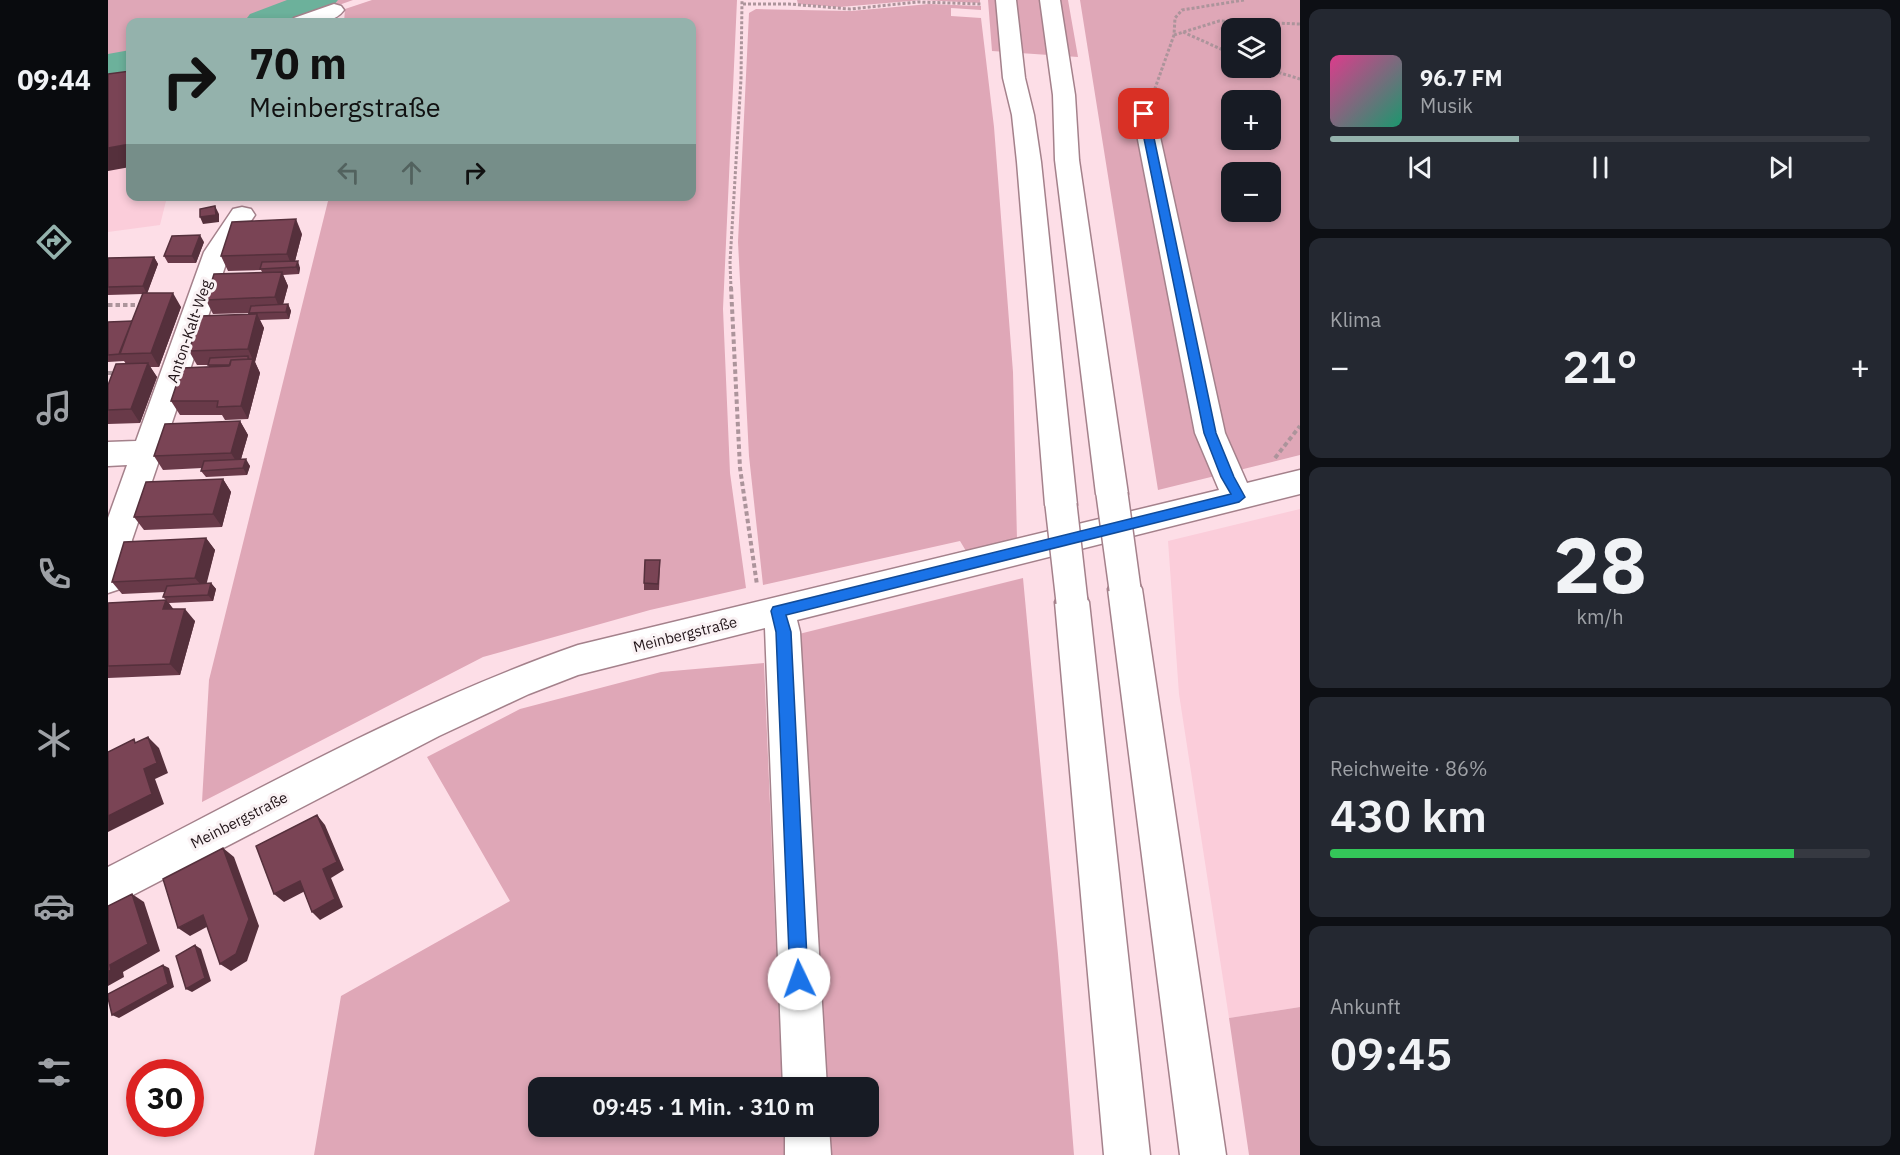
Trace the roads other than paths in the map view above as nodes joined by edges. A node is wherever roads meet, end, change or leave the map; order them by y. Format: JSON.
{"nodes":[{"id":1,"x":1050,"y":0,"type":"edge"},
{"id":2,"x":997,"y":3,"type":"edge"},
{"id":3,"x":334,"y":10,"type":"dead end"},
{"id":4,"x":312,"y":18,"type":"edge"},
{"id":5,"x":1144,"y":114,"type":"road end"},
{"id":6,"x":242,"y":215,"type":"dead end"},
{"id":7,"x":147,"y":453,"type":"junction"},
{"id":8,"x":108,"y":454,"type":"edge"},
{"id":9,"x":1300,"y":482,"type":"edge"},
{"id":10,"x":1239,"y":497,"type":"junction"},
{"id":11,"x":108,"y":579,"type":"edge"},
{"id":12,"x":768,"y":601,"type":"junction"},
{"id":13,"x":108,"y":888,"type":"edge"},
{"id":14,"x":804,"y":1077,"type":"edge"},
{"id":15,"x":807,"y":1137,"type":"edge"},
{"id":16,"x":808,"y":1155,"type":"edge"},
{"id":17,"x":1126,"y":1155,"type":"edge"},
{"id":18,"x":1203,"y":1155,"type":"edge"}],
"edges":[{"from":1,"to":18,"type":"main road","bridge":true},
{"from":2,"to":17,"type":"main road","bridge":true},
{"from":3,"to":4,"type":"main road"},
{"from":5,"to":10,"type":"main road"},
{"from":6,"to":7,"type":"main road","name":"Anton-Kalt-Weg"},
{"from":7,"to":8,"type":"main road"},
{"from":7,"to":11,"type":"main road","name":"Anton-Kalt-Weg"},
{"from":9,"to":10,"type":"main road","name":"Meinbergstraße"},
{"from":10,"to":12,"type":"main road","name":"Meinbergstraße"},
{"from":12,"to":13,"type":"main road","name":"Meinbergstraße"},
{"from":12,"to":14,"type":"main road"},
{"from":15,"to":16,"type":"main road"}]}
